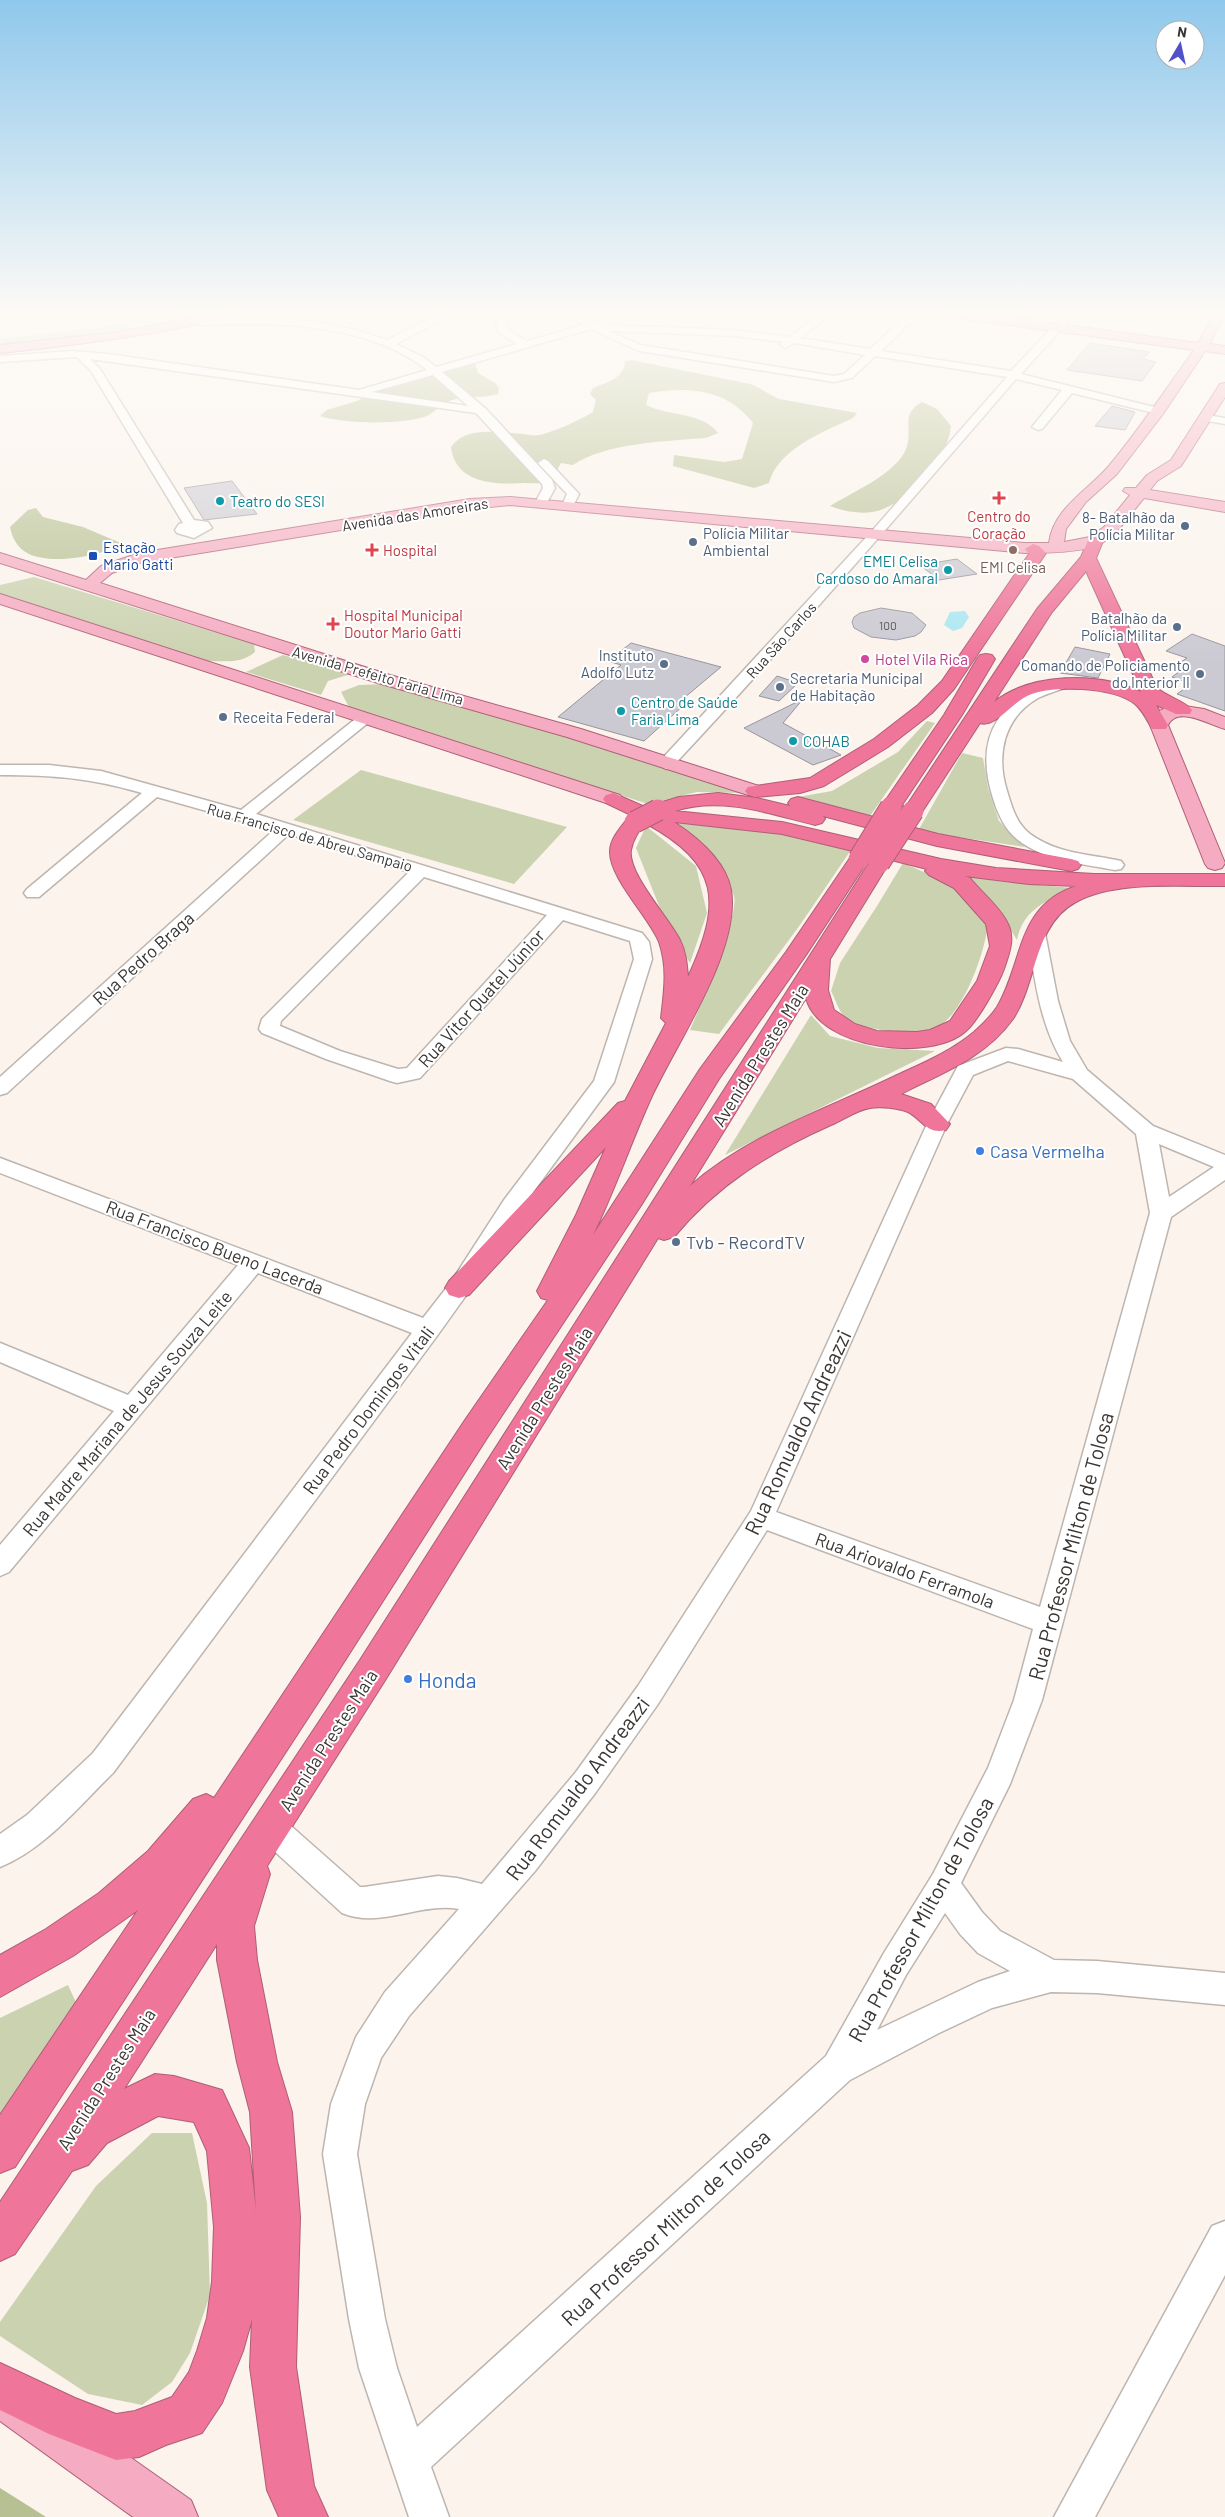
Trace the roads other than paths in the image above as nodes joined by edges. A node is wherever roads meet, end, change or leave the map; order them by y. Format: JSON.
{"nodes":[{"id":1,"x":131,"y":429,"type":"edge"},
{"id":2,"x":499,"y":429,"type":"edge"},
{"id":3,"x":510,"y":429,"type":"edge"},
{"id":4,"x":967,"y":429,"type":"edge"},
{"id":5,"x":1144,"y":429,"type":"edge"},
{"id":6,"x":1197,"y":429,"type":"edge"},
{"id":7,"x":1128,"y":474,"type":"dead end"},
{"id":8,"x":1135,"y":492,"type":"junction"},
{"id":9,"x":541,"y":503,"type":"junction"},
{"id":10,"x":568,"y":505,"type":"junction"},
{"id":11,"x":1225,"y":507,"type":"edge"},
{"id":12,"x":1070,"y":512,"type":"junction"},
{"id":13,"x":190,"y":524,"type":"dead end"},
{"id":14,"x":876,"y":534,"type":"junction"},
{"id":15,"x":1095,"y":541,"type":"junction"},
{"id":16,"x":1056,"y":548,"type":"junction"},
{"id":17,"x":1033,"y":549,"type":"junction"},
{"id":18,"x":0,"y":558,"type":"edge"},
{"id":19,"x":1088,"y":558,"type":"junction"},
{"id":20,"x":1040,"y":579,"type":"dead end"},
{"id":21,"x":98,"y":590,"type":"junction"},
{"id":22,"x":0,"y":600,"type":"edge"},
{"id":23,"x":995,"y":646,"type":"dead end"},
{"id":24,"x":261,"y":654,"type":"junction"},
{"id":25,"x":202,"y":664,"type":"junction"},
{"id":26,"x":1141,"y":672,"type":"junction"},
{"id":27,"x":384,"y":679,"type":"junction"},
{"id":28,"x":1065,"y":683,"type":"junction"},
{"id":29,"x":1104,"y":687,"type":"junction"},
{"id":30,"x":332,"y":709,"type":"junction"},
{"id":31,"x":1184,"y":710,"type":"junction"},
{"id":32,"x":364,"y":719,"type":"junction"},
{"id":33,"x":1225,"y":723,"type":"edge"},
{"id":34,"x":1159,"y":725,"type":"junction"},
{"id":35,"x":955,"y":747,"type":"junction"},
{"id":36,"x":666,"y":764,"type":"junction"},
{"id":37,"x":0,"y":770,"type":"edge"},
{"id":38,"x":154,"y":791,"type":"junction"},
{"id":39,"x":755,"y":791,"type":"junction"},
{"id":40,"x":613,"y":800,"type":"junction"},
{"id":41,"x":243,"y":817,"type":"junction"},
{"id":42,"x":286,"y":828,"type":"junction"},
{"id":43,"x":902,"y":857,"type":"junction"},
{"id":44,"x":869,"y":861,"type":"junction"},
{"id":45,"x":1080,"y":866,"type":"junction"},
{"id":46,"x":1222,"y":869,"type":"edge"},
{"id":47,"x":422,"y":870,"type":"junction"},
{"id":48,"x":1123,"y":873,"type":"junction"},
{"id":49,"x":33,"y":893,"type":"dead end"},
{"id":50,"x":559,"y":913,"type":"junction"},
{"id":51,"x":616,"y":931,"type":"joint"},
{"id":52,"x":1036,"y":933,"type":"junction"},
{"id":53,"x":820,"y":958,"type":"junction"},
{"id":54,"x":672,"y":1035,"type":"junction"},
{"id":55,"x":1080,"y":1074,"type":"junction"},
{"id":56,"x":0,"y":1088,"type":"edge"},
{"id":57,"x":640,"y":1095,"type":"junction"},
{"id":58,"x":870,"y":1100,"type":"junction"},
{"id":59,"x":937,"y":1124,"type":"junction"},
{"id":60,"x":1146,"y":1131,"type":"junction"},
{"id":61,"x":1225,"y":1163,"type":"edge"},
{"id":62,"x":0,"y":1165,"type":"edge"},
{"id":63,"x":1225,"y":1170,"type":"edge"},
{"id":64,"x":1161,"y":1213,"type":"junction"},
{"id":65,"x":254,"y":1262,"type":"junction"},
{"id":66,"x":459,"y":1288,"type":"junction"},
{"id":67,"x":612,"y":1292,"type":"junction"},
{"id":68,"x":429,"y":1330,"type":"junction"},
{"id":69,"x":0,"y":1352,"type":"edge"},
{"id":70,"x":131,"y":1407,"type":"junction"},
{"id":71,"x":476,"y":1429,"type":"junction"},
{"id":72,"x":761,"y":1517,"type":"junction"},
{"id":73,"x":0,"y":1564,"type":"edge"},
{"id":74,"x":1049,"y":1623,"type":"junction"},
{"id":75,"x":309,"y":1687,"type":"junction"},
{"id":76,"x":269,"y":1831,"type":"junction"},
{"id":77,"x":0,"y":1852,"type":"edge"},
{"id":78,"x":944,"y":1885,"type":"junction"},
{"id":79,"x":488,"y":1902,"type":"junction"},
{"id":80,"x":1051,"y":1976,"type":"junction"},
{"id":81,"x":0,"y":1977,"type":"edge"},
{"id":82,"x":1225,"y":1989,"type":"edge"},
{"id":83,"x":838,"y":2068,"type":"junction"},
{"id":84,"x":0,"y":2152,"type":"edge"},
{"id":85,"x":26,"y":2203,"type":"junction"},
{"id":86,"x":0,"y":2238,"type":"edge"},
{"id":87,"x":1225,"y":2239,"type":"edge"},
{"id":88,"x":0,"y":2386,"type":"edge"},
{"id":89,"x":0,"y":2393,"type":"edge"},
{"id":90,"x":410,"y":2460,"type":"junction"},
{"id":91,"x":174,"y":2517,"type":"edge"},
{"id":92,"x":304,"y":2517,"type":"edge"},
{"id":93,"x":429,"y":2517,"type":"edge"},
{"id":94,"x":1074,"y":2517,"type":"edge"}],
"edges":[{"from":1,"to":13,"type":"street"},
{"from":2,"to":9,"type":"street"},
{"from":3,"to":10,"type":"street"},
{"from":4,"to":14,"type":"street","name":"Rua São Carlos"},
{"from":5,"to":12,"type":"main road"},
{"from":6,"to":8,"type":"main road"},
{"from":7,"to":12,"type":"main road"},
{"from":8,"to":11,"type":"main road"},
{"from":8,"to":15,"type":"main road"},
{"from":9,"to":10,"type":"main road","name":"Avenida das Amoreiras"},
{"from":9,"to":21,"type":"main road","name":"Avenida das Amoreiras"},
{"from":10,"to":14,"type":"main road","name":"Avenida das Amoreiras"},
{"from":12,"to":16,"type":"main road"},
{"from":14,"to":17,"type":"main road","name":"Avenida das Amoreiras"},
{"from":14,"to":36,"type":"street","name":"Rua São Carlos"},
{"from":15,"to":16,"type":"main road","name":"Avenida das Amoreiras"},
{"from":15,"to":19,"type":"highway","name":"Avenida Prestes Maia"},
{"from":16,"to":17,"type":"main road","name":"Avenida das Amoreiras"},
{"from":16,"to":20,"type":"highway"},
{"from":17,"to":39,"type":"highway"},
{"from":18,"to":21,"type":"main road","name":"Avenida Prefeito Faria Lima"},
{"from":19,"to":26,"type":"highway"},
{"from":19,"to":35,"type":"highway","name":"Avenida Prestes Maia"},
{"from":21,"to":24,"type":"main road","name":"Avenida Prefeito Faria Lima"},
{"from":22,"to":25,"type":"main road"},
{"from":23,"to":44,"type":"highway","name":"Avenida Prestes Maia","bridge":true},
{"from":24,"to":25,"type":"main road"},
{"from":24,"to":27,"type":"main road","name":"Avenida Prefeito Faria Lima"},
{"from":25,"to":30,"type":"main road"},
{"from":26,"to":29,"type":"highway"},
{"from":26,"to":31,"type":"highway"},
{"from":27,"to":30,"type":"main road"},
{"from":27,"to":36,"type":"main road","name":"Avenida Prefeito Faria Lima"},
{"from":28,"to":29,"type":"highway"},
{"from":28,"to":35,"type":"highway"},
{"from":28,"to":48,"type":"street"},
{"from":29,"to":34,"type":"highway"},
{"from":30,"to":32,"type":"main road"},
{"from":31,"to":33,"type":"main road"},
{"from":31,"to":34,"type":"main road"},
{"from":32,"to":40,"type":"main road"},
{"from":32,"to":41,"type":"street"},
{"from":34,"to":46,"type":"main road"},
{"from":35,"to":44,"type":"highway","name":"Avenida Prestes Maia","bridge":true},
{"from":36,"to":39,"type":"main road","name":"Avenida Prefeito Faria Lima"},
{"from":37,"to":38,"type":"street","name":"Rua Francisco de Abreu Sampaio"},
{"from":38,"to":41,"type":"street","name":"Rua Francisco de Abreu Sampaio"},
{"from":38,"to":49,"type":"street"},
{"from":39,"to":45,"type":"highway"},
{"from":40,"to":43,"type":"highway"},
{"from":40,"to":54,"type":"highway"},
{"from":41,"to":42,"type":"street","name":"Rua Francisco de Abreu Sampaio"},
{"from":42,"to":47,"type":"street","name":"Rua Francisco de Abreu Sampaio"},
{"from":42,"to":56,"type":"street","name":"Rua Pedro Braga"},
{"from":43,"to":48,"type":"highway"},
{"from":43,"to":53,"type":"highway"},
{"from":44,"to":53,"type":"highway","name":"Avenida Prestes Maia"},
{"from":44,"to":71,"type":"highway","name":"Avenida Prestes Maia"},
{"from":45,"to":48,"type":"highway"},
{"from":45,"to":54,"type":"highway","bridge":true},
{"from":46,"to":48,"type":"highway"},
{"from":47,"to":50,"type":"street","name":"Rua Francisco de Abreu Sampaio"},
{"from":47,"to":50,"type":"street","name":"Rua Vitor Quatel Júnior"},
{"from":48,"to":52,"type":"highway"},
{"from":50,"to":51,"type":"street","name":"Rua Francisco de Abreu Sampaio"},
{"from":51,"to":66,"type":"street","name":"Rua Pedro Domingos Vitali"},
{"from":52,"to":55,"type":"street"},
{"from":52,"to":58,"type":"highway"},
{"from":53,"to":67,"type":"highway","name":"Avenida Prestes Maia"},
{"from":54,"to":57,"type":"highway"},
{"from":55,"to":59,"type":"street","name":"Rua Romualdo Andreazzi"},
{"from":55,"to":60,"type":"street"},
{"from":57,"to":66,"type":"highway"},
{"from":57,"to":71,"type":"highway"},
{"from":58,"to":59,"type":"highway"},
{"from":58,"to":67,"type":"highway"},
{"from":59,"to":72,"type":"street","name":"Rua Romualdo Andreazzi"},
{"from":60,"to":61,"type":"street"},
{"from":60,"to":64,"type":"street","name":"Rua Professor Milton de Tolosa"},
{"from":62,"to":65,"type":"street","name":"Rua Francisco Bueno Lacerda"},
{"from":63,"to":64,"type":"street"},
{"from":64,"to":74,"type":"street","name":"Rua Professor Milton de Tolosa"},
{"from":65,"to":68,"type":"street","name":"Rua Francisco Bueno Lacerda"},
{"from":65,"to":70,"type":"street","name":"Rua Madre Mariana de Jesus Souza Leite"},
{"from":66,"to":68,"type":"street","name":"Rua Pedro Domingos Vitali"},
{"from":67,"to":76,"type":"highway","name":"Avenida Prestes Maia"},
{"from":68,"to":77,"type":"street","name":"Rua Pedro Domingos Vitali"},
{"from":69,"to":70,"type":"street"},
{"from":70,"to":73,"type":"street","name":"Rua Madre Mariana de Jesus Souza Leite"},
{"from":71,"to":75,"type":"highway","name":"Avenida Prestes Maia"},
{"from":72,"to":74,"type":"street","name":"Rua Ariovaldo Ferramola"},
{"from":72,"to":79,"type":"street","name":"Rua Romualdo Andreazzi"},
{"from":74,"to":78,"type":"street","name":"Rua Professor Milton de Tolosa"},
{"from":75,"to":81,"type":"highway"},
{"from":75,"to":84,"type":"highway","name":"Avenida Prestes Maia"},
{"from":76,"to":79,"type":"street"},
{"from":76,"to":85,"type":"highway","name":"Avenida Prestes Maia"},
{"from":76,"to":92,"type":"highway"},
{"from":78,"to":80,"type":"street"},
{"from":78,"to":83,"type":"street","name":"Rua Professor Milton de Tolosa"},
{"from":79,"to":90,"type":"street","name":"Rua Romualdo Andreazzi"},
{"from":80,"to":82,"type":"street"},
{"from":80,"to":83,"type":"street"},
{"from":83,"to":90,"type":"street","name":"Rua Professor Milton de Tolosa"},
{"from":85,"to":86,"type":"highway","name":"Avenida Prestes Maia"},
{"from":85,"to":88,"type":"highway"},
{"from":87,"to":94,"type":"street"},
{"from":89,"to":91,"type":"main road"},
{"from":90,"to":93,"type":"street","name":"Rua Romualdo Andreazzi"}]}
